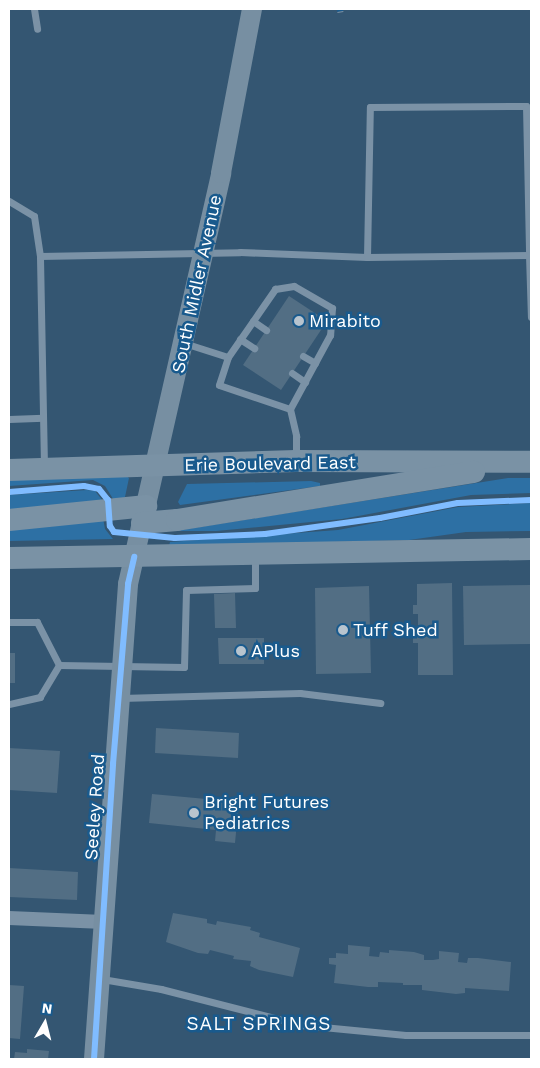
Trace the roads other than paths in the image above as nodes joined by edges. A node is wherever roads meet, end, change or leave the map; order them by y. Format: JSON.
{"nodes":[{"id":1,"x":34,"y":9,"type":"edge"},
{"id":2,"x":252,"y":9,"type":"edge"},
{"id":3,"x":37,"y":29,"type":"dead end"},
{"id":4,"x":9,"y":201,"type":"edge"},
{"id":5,"x":203,"y":254,"type":"junction"},
{"id":6,"x":529,"y":255,"type":"junction"},
{"id":7,"x":40,"y":256,"type":"junction"},
{"id":8,"x":367,"y":257,"type":"junction"},
{"id":9,"x":531,"y":317,"type":"edge"},
{"id":10,"x":253,"y":322,"type":"junction"},
{"id":11,"x":266,"y":330,"type":"dead end"},
{"id":12,"x":240,"y":339,"type":"junction"},
{"id":13,"x":184,"y":343,"type":"junction"},
{"id":14,"x":254,"y":348,"type":"dead end"},
{"id":15,"x":303,"y":356,"type":"dead end"},
{"id":16,"x":228,"y":357,"type":"junction"},
{"id":17,"x":315,"y":363,"type":"junction"},
{"id":18,"x":292,"y":373,"type":"dead end"},
{"id":19,"x":305,"y":382,"type":"junction"},
{"id":20,"x":290,"y":409,"type":"junction"},
{"id":21,"x":43,"y":418,"type":"junction"},
{"id":22,"x":9,"y":419,"type":"edge"},
{"id":23,"x":296,"y":462,"type":"junction"},
{"id":24,"x":531,"y":462,"type":"edge"},
{"id":25,"x":156,"y":466,"type":"junction"},
{"id":26,"x":44,"y":469,"type":"junction"},
{"id":27,"x":9,"y":470,"type":"edge"},
{"id":28,"x":144,"y":514,"type":"junction"},
{"id":29,"x":9,"y":520,"type":"edge"},
{"id":30,"x":531,"y":549,"type":"edge"},
{"id":31,"x":255,"y":554,"type":"junction"},
{"id":32,"x":134,"y":557,"type":"junction"},
{"id":33,"x":9,"y":558,"type":"edge"},
{"id":34,"x":9,"y":622,"type":"edge"},
{"id":35,"x":59,"y":665,"type":"junction"},
{"id":36,"x":120,"y":666,"type":"junction"},
{"id":37,"x":118,"y":698,"type":"junction"},
{"id":38,"x":380,"y":703,"type":"dead end"},
{"id":39,"x":9,"y":704,"type":"edge"},
{"id":40,"x":9,"y":918,"type":"edge"},
{"id":41,"x":104,"y":922,"type":"junction"},
{"id":42,"x":100,"y":979,"type":"junction"},
{"id":43,"x":531,"y":1035,"type":"edge"},
{"id":44,"x":94,"y":1059,"type":"edge"}],
"edges":[{"from":1,"to":3,"type":"lane"},
{"from":2,"to":5,"type":"main road","name":"South Midler Avenue"},
{"from":4,"to":7,"type":"lane"},
{"from":5,"to":7,"type":"lane"},
{"from":5,"to":8,"type":"lane"},
{"from":5,"to":13,"type":"main road","name":"South Midler Avenue"},
{"from":6,"to":8,"type":"lane"},
{"from":6,"to":8,"type":"lane"},
{"from":6,"to":9,"type":"lane"},
{"from":7,"to":21,"type":"lane"},
{"from":10,"to":11,"type":"lane"},
{"from":10,"to":12,"type":"lane"},
{"from":10,"to":17,"type":"lane"},
{"from":12,"to":14,"type":"lane"},
{"from":12,"to":16,"type":"lane"},
{"from":13,"to":16,"type":"lane"},
{"from":13,"to":25,"type":"main road","name":"South Midler Avenue"},
{"from":15,"to":17,"type":"lane"},
{"from":16,"to":20,"type":"lane"},
{"from":17,"to":19,"type":"lane"},
{"from":18,"to":19,"type":"lane"},
{"from":19,"to":20,"type":"lane"},
{"from":20,"to":23,"type":"lane"},
{"from":21,"to":22,"type":"lane"},
{"from":21,"to":26,"type":"lane"},
{"from":23,"to":24,"type":"main road","name":"Erie Boulevard East"},
{"from":23,"to":25,"type":"main road","name":"Erie Boulevard East"},
{"from":24,"to":28,"type":"main road"},
{"from":25,"to":26,"type":"main road","name":"Erie Boulevard East"},
{"from":25,"to":28,"type":"main road","name":"South Midler Avenue"},
{"from":26,"to":27,"type":"main road","name":"Erie Boulevard East"},
{"from":28,"to":29,"type":"main road"},
{"from":28,"to":32,"type":"main road","name":"South Midler Avenue"},
{"from":30,"to":31,"type":"main road"},
{"from":31,"to":32,"type":"main road"},
{"from":31,"to":36,"type":"lane"},
{"from":32,"to":33,"type":"main road"},
{"from":32,"to":36,"type":"main road","name":"Seeley Road"},
{"from":34,"to":35,"type":"lane"},
{"from":35,"to":36,"type":"lane"},
{"from":35,"to":39,"type":"lane"},
{"from":36,"to":37,"type":"main road","name":"Seeley Road"},
{"from":37,"to":38,"type":"lane"},
{"from":37,"to":41,"type":"main road","name":"Seeley Road"},
{"from":40,"to":41,"type":"street"},
{"from":41,"to":42,"type":"main road","name":"Seeley Road"},
{"from":42,"to":43,"type":"lane"},
{"from":42,"to":44,"type":"main road","name":"Seeley Road"}]}
